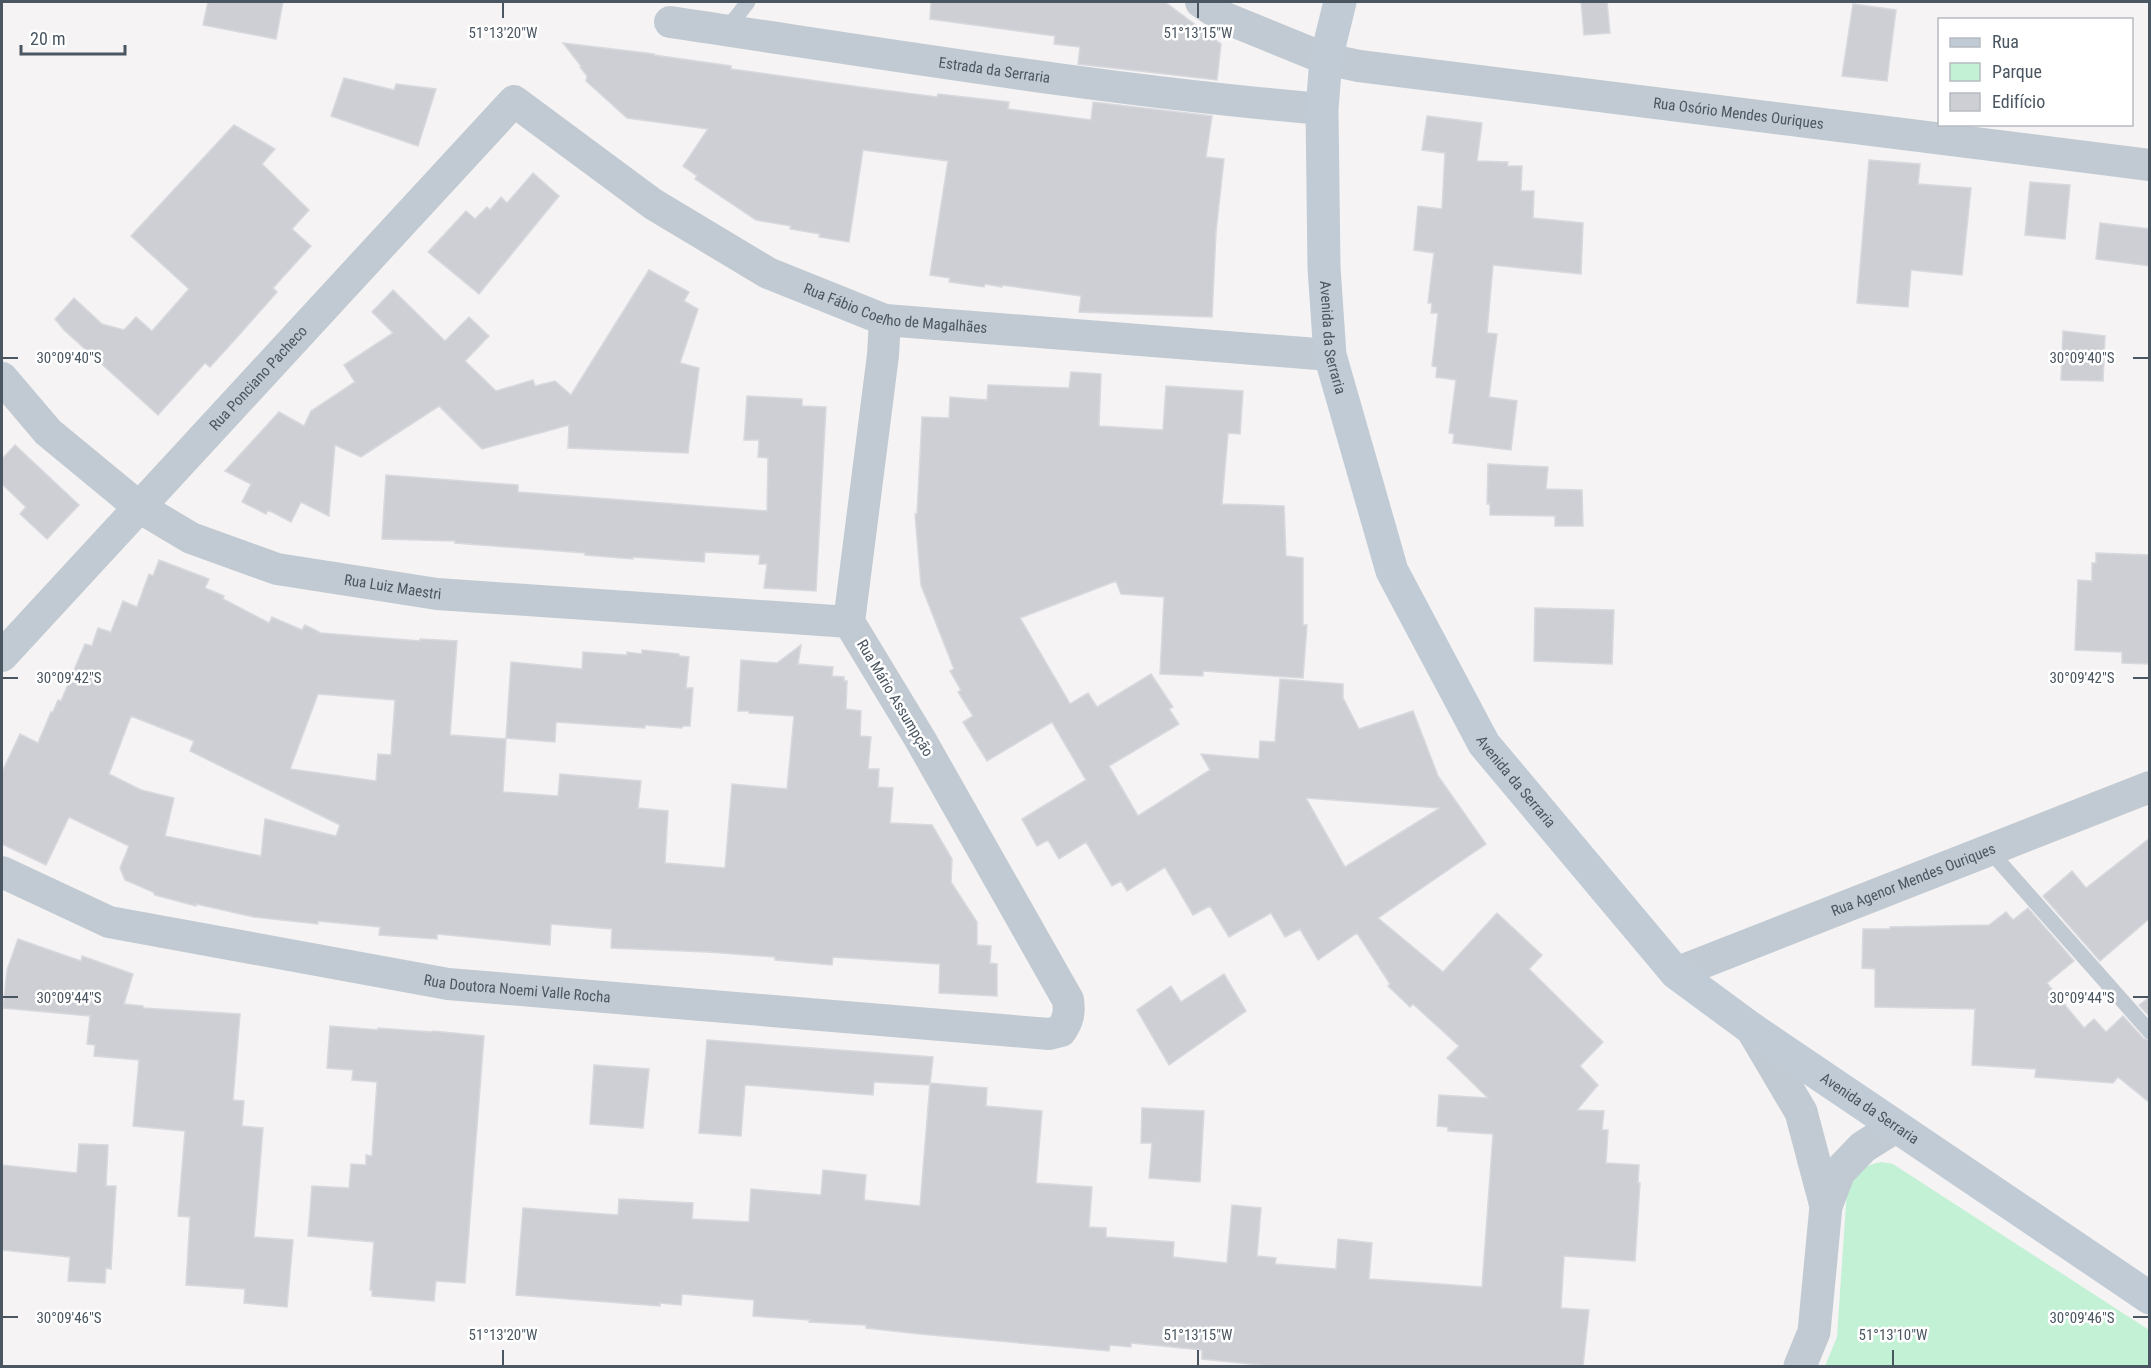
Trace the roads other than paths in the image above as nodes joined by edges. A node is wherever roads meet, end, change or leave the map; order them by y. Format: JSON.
{"nodes":[{"id":1,"x":748,"y":2,"type":"edge"},
{"id":2,"x":1201,"y":2,"type":"edge"},
{"id":3,"x":1340,"y":2,"type":"edge"},
{"id":4,"x":670,"y":22,"type":"dead end"},
{"id":5,"x":726,"y":30,"type":"junction"},
{"id":6,"x":1326,"y":59,"type":"junction"},
{"id":7,"x":514,"y":101,"type":"joint"},
{"id":8,"x":1322,"y":109,"type":"junction"},
{"id":9,"x":2150,"y":165,"type":"edge"},
{"id":10,"x":885,"y":320,"type":"junction"},
{"id":11,"x":1330,"y":355,"type":"junction"},
{"id":12,"x":2,"y":378,"type":"edge"},
{"id":13,"x":140,"y":507,"type":"junction"},
{"id":14,"x":849,"y":622,"type":"junction"},
{"id":15,"x":2,"y":656,"type":"edge"},
{"id":16,"x":2150,"y":787,"type":"edge"},
{"id":17,"x":1989,"y":850,"type":"junction"},
{"id":18,"x":2,"y":872,"type":"edge"},
{"id":19,"x":1676,"y":973,"type":"junction"},
{"id":20,"x":1752,"y":1029,"type":"junction"},
{"id":21,"x":2150,"y":1032,"type":"edge"},
{"id":22,"x":1049,"y":1034,"type":"joint"},
{"id":23,"x":1895,"y":1128,"type":"junction"},
{"id":24,"x":1826,"y":1206,"type":"junction"},
{"id":25,"x":2150,"y":1298,"type":"edge"},
{"id":26,"x":1800,"y":1366,"type":"edge"}],
"edges":[{"from":1,"to":5,"type":"lane"},
{"from":2,"to":6,"type":"street","name":"Rua Osório Mendes Ouriques"},
{"from":3,"to":6,"type":"main road","name":"Avenida da Serraria"},
{"from":4,"to":5,"type":"street","name":"Estrada da Serraria"},
{"from":5,"to":8,"type":"street","name":"Estrada da Serraria"},
{"from":6,"to":8,"type":"main road","name":"Avenida da Serraria"},
{"from":6,"to":9,"type":"street","name":"Rua Osório Mendes Ouriques"},
{"from":7,"to":10,"type":"street","name":"Rua Fábio Coelho de Magalhães"},
{"from":7,"to":13,"type":"street","name":"Rua Ponciano Pacheco"},
{"from":8,"to":11,"type":"main road","name":"Avenida da Serraria"},
{"from":10,"to":11,"type":"street","name":"Rua Fábio Coelho de Magalhães"},
{"from":10,"to":14,"type":"street","name":"Rua Mário Assumpção"},
{"from":11,"to":19,"type":"main road","name":"Avenida da Serraria"},
{"from":12,"to":13,"type":"street","name":"Rua Luiz Maestri"},
{"from":13,"to":14,"type":"street","name":"Rua Luiz Maestri"},
{"from":13,"to":15,"type":"street","name":"Rua Ponciano Pacheco"},
{"from":14,"to":22,"type":"street","name":"Rua Mário Assumpção"},
{"from":16,"to":17,"type":"street","name":"Rua Agenor Mendes Ouriques"},
{"from":17,"to":19,"type":"street","name":"Rua Agenor Mendes Ouriques"},
{"from":17,"to":21,"type":"lane"},
{"from":18,"to":22,"type":"street","name":"Rua Doutora Noemi Valle Rocha"},
{"from":19,"to":20,"type":"main road","name":"Avenida da Serraria"},
{"from":20,"to":23,"type":"main road","name":"Avenida da Serraria"},
{"from":20,"to":24,"type":"street"},
{"from":23,"to":24,"type":"street"},
{"from":23,"to":25,"type":"main road","name":"Avenida da Serraria"},
{"from":24,"to":26,"type":"street"}]}
